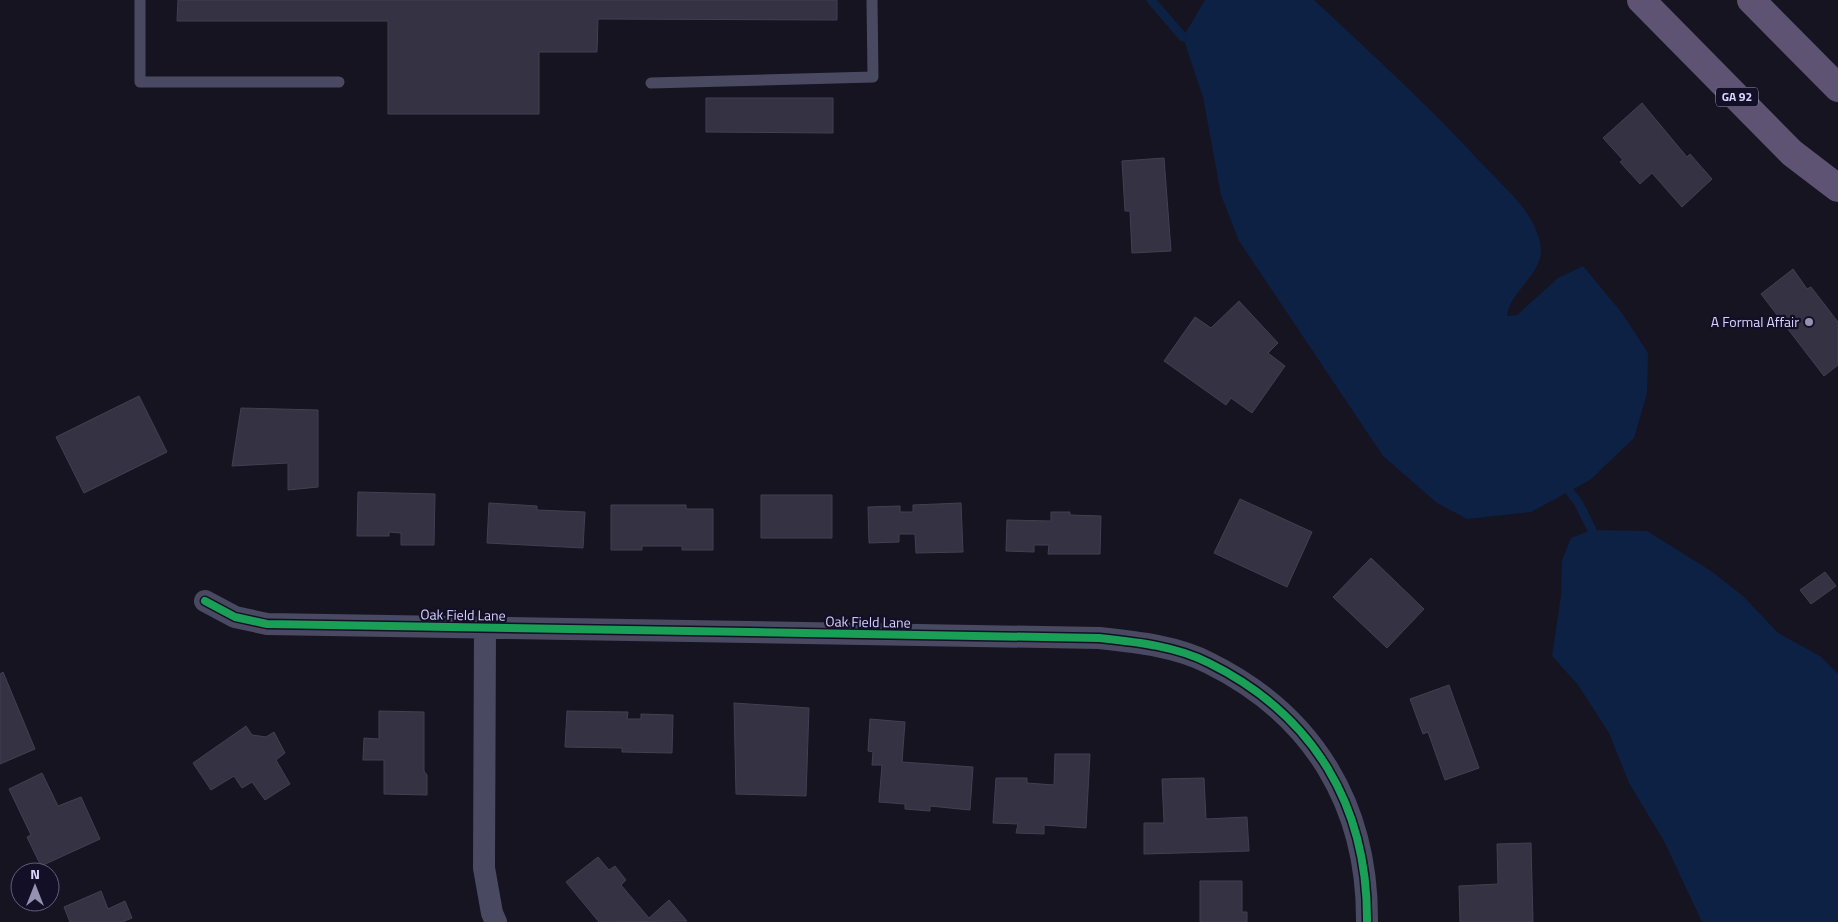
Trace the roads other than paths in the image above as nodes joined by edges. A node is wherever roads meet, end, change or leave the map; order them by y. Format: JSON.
{"nodes":[{"id":1,"x":140,"y":0,"type":"edge"},
{"id":2,"x":872,"y":0,"type":"edge"},
{"id":3,"x":1641,"y":0,"type":"edge"},
{"id":4,"x":1751,"y":0,"type":"edge"},
{"id":5,"x":339,"y":82,"type":"dead end"},
{"id":6,"x":651,"y":83,"type":"dead end"},
{"id":7,"x":1838,"y":88,"type":"edge"},
{"id":8,"x":1838,"y":188,"type":"edge"},
{"id":9,"x":205,"y":601,"type":"dead end"},
{"id":10,"x":485,"y":628,"type":"junction"},
{"id":11,"x":496,"y":922,"type":"edge"},
{"id":12,"x":1367,"y":922,"type":"edge"}],
"edges":[{"from":1,"to":5,"type":"lane"},
{"from":2,"to":6,"type":"lane"},
{"from":3,"to":8,"type":"main road","number":"GA 92"},
{"from":4,"to":7,"type":"main road"},
{"from":9,"to":10,"type":"street","name":"Oak Field Lane"},
{"from":10,"to":11,"type":"street","name":"Oak Field Lane"},
{"from":10,"to":12,"type":"street","name":"Oak Field Lane"}]}
